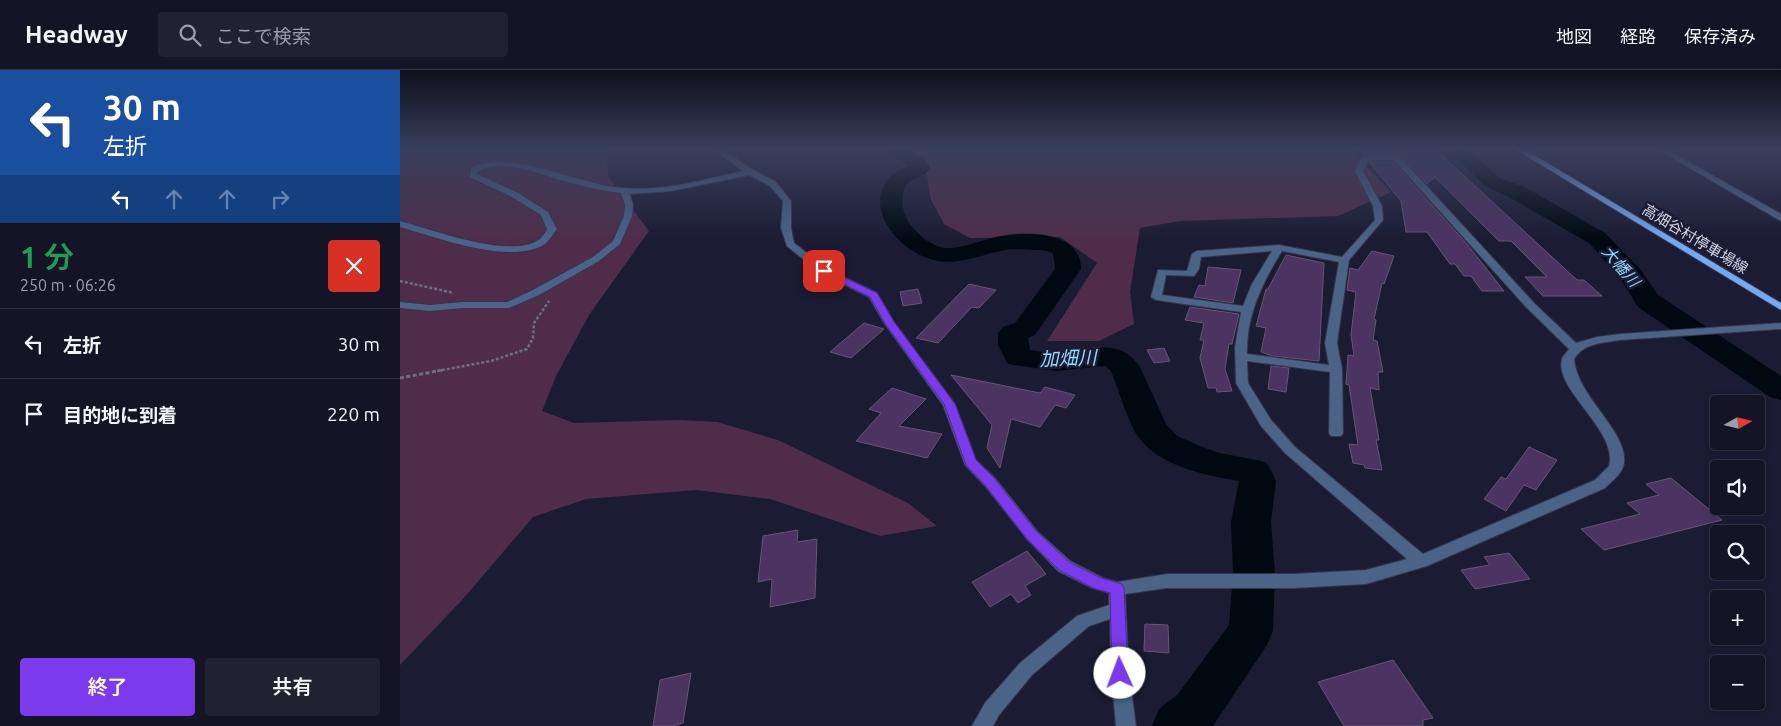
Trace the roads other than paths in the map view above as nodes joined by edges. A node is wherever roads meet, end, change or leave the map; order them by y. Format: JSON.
{"nodes":[{"id":1,"x":483,"y":180,"type":"edge"},
{"id":2,"x":571,"y":180,"type":"edge"},
{"id":3,"x":714,"y":180,"type":"edge"},
{"id":4,"x":765,"y":180,"type":"edge"},
{"id":5,"x":1364,"y":180,"type":"edge"},
{"id":6,"x":1416,"y":180,"type":"edge"},
{"id":7,"x":1569,"y":180,"type":"edge"},
{"id":8,"x":1714,"y":180,"type":"edge"},
{"id":9,"x":625,"y":191,"type":"junction"},
{"id":10,"x":1781,"y":218,"type":"edge"},
{"id":11,"x":400,"y":224,"type":"edge"},
{"id":12,"x":1278,"y":248,"type":"junction"},
{"id":13,"x":1344,"y":260,"type":"junction"},
{"id":14,"x":400,"y":305,"type":"edge"},
{"id":15,"x":1781,"y":307,"type":"edge"},
{"id":16,"x":1248,"y":310,"type":"junction"},
{"id":17,"x":1778,"y":326,"type":"edge"},
{"id":18,"x":1574,"y":349,"type":"junction"},
{"id":19,"x":1241,"y":357,"type":"junction"},
{"id":20,"x":1336,"y":369,"type":"junction"},
{"id":21,"x":1336,"y":434,"type":"dead end"},
{"id":22,"x":1421,"y":562,"type":"junction"},
{"id":23,"x":1117,"y":588,"type":"junction"},
{"id":24,"x":1118,"y":608,"type":"junction"},
{"id":25,"x":982,"y":726,"type":"edge"},
{"id":26,"x":1126,"y":726,"type":"edge"}],
"edges":[{"from":1,"to":11,"type":"street"},
{"from":2,"to":9,"type":"street"},
{"from":3,"to":9,"type":"street"},
{"from":4,"to":23,"type":"street"},
{"from":5,"to":13,"type":"street"},
{"from":6,"to":18,"type":"street"},
{"from":7,"to":15,"type":"main road","name":"高畑谷村停車場線"},
{"from":8,"to":10,"type":"street"},
{"from":9,"to":14,"type":"street"},
{"from":12,"to":13,"type":"street"},
{"from":12,"to":16,"type":"street"},
{"from":12,"to":16,"type":"street"},
{"from":13,"to":20,"type":"street"},
{"from":16,"to":19,"type":"street"},
{"from":17,"to":18,"type":"street"},
{"from":18,"to":22,"type":"street"},
{"from":19,"to":20,"type":"street"},
{"from":19,"to":22,"type":"street"},
{"from":20,"to":21,"type":"street"},
{"from":22,"to":23,"type":"street"},
{"from":23,"to":24,"type":"street"},
{"from":24,"to":25,"type":"street"},
{"from":24,"to":26,"type":"street"}]}
